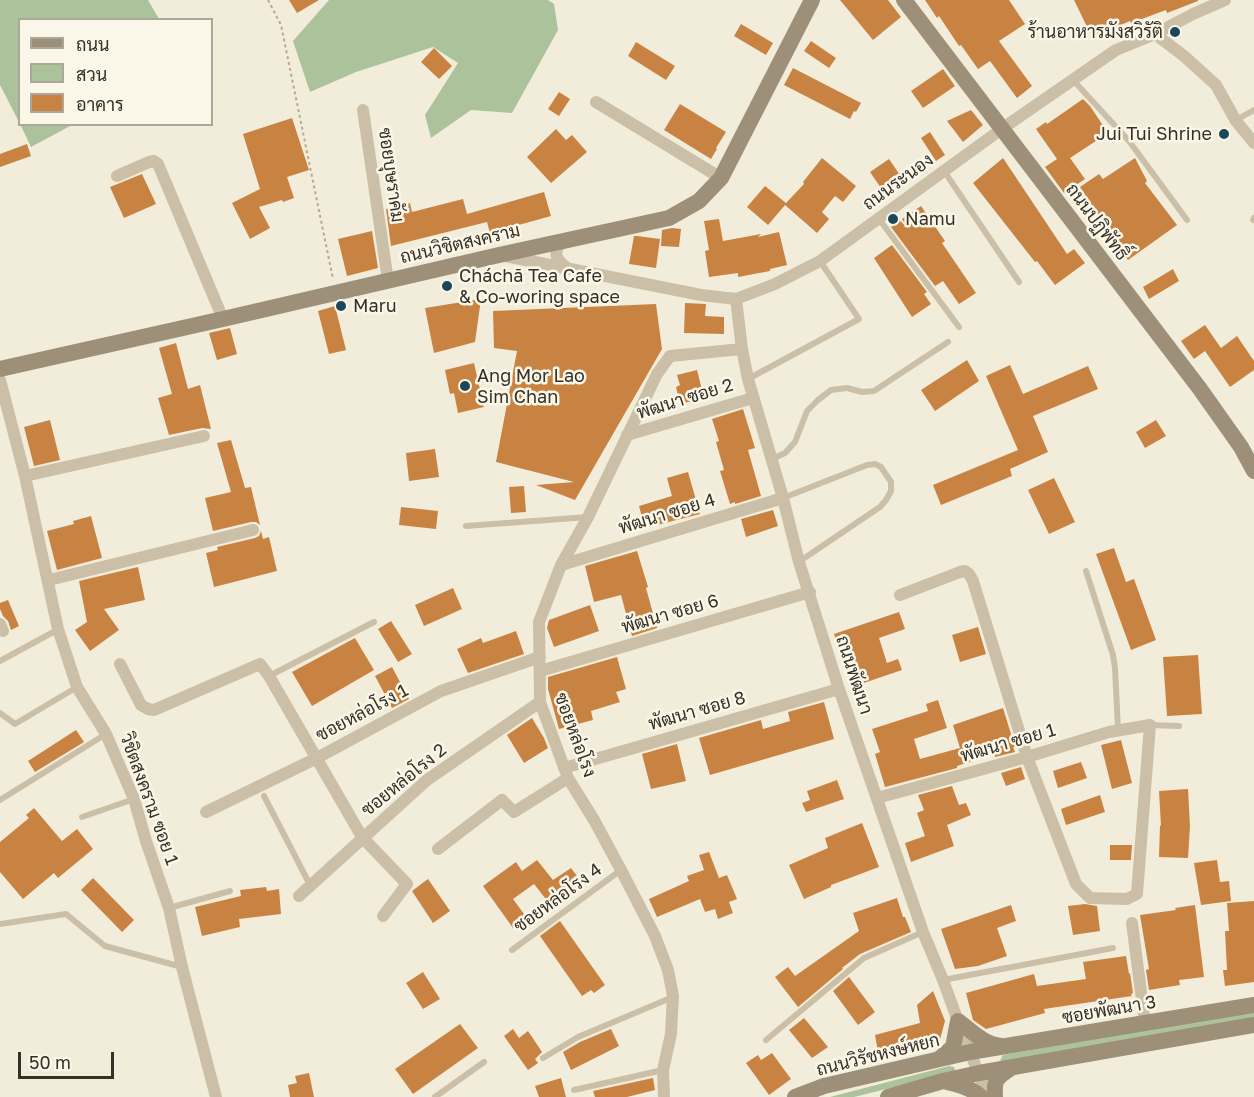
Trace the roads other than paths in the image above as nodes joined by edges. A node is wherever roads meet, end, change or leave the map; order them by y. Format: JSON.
{"nodes":[{"id":1,"x":812,"y":0,"type":"edge"},
{"id":2,"x":904,"y":0,"type":"edge"},
{"id":3,"x":1226,"y":0,"type":"edge"},
{"id":4,"x":1155,"y":34,"type":"junction"},
{"id":5,"x":1073,"y":80,"type":"junction"},
{"id":6,"x":596,"y":102,"type":"dead end"},
{"id":7,"x":363,"y":110,"type":"dead end"},
{"id":8,"x":1254,"y":110,"type":"edge"},
{"id":9,"x":1236,"y":121,"type":"junction"},
{"id":10,"x":1003,"y":128,"type":"junction"},
{"id":11,"x":1254,"y":143,"type":"edge"},
{"id":12,"x":944,"y":170,"type":"junction"},
{"id":13,"x":117,"y":176,"type":"dead end"},
{"id":14,"x":721,"y":178,"type":"junction"},
{"id":15,"x":878,"y":218,"type":"junction"},
{"id":16,"x":1187,"y":220,"type":"dead end"},
{"id":17,"x":562,"y":241,"type":"junction"},
{"id":18,"x":499,"y":255,"type":"junction"},
{"id":19,"x":820,"y":261,"type":"junction"},
{"id":20,"x":567,"y":268,"type":"junction"},
{"id":21,"x":388,"y":281,"type":"junction"},
{"id":22,"x":1019,"y":282,"type":"dead end"},
{"id":23,"x":736,"y":299,"type":"junction"},
{"id":24,"x":223,"y":319,"type":"junction"},
{"id":25,"x":959,"y":327,"type":"dead end"},
{"id":26,"x":948,"y":342,"type":"dead end"},
{"id":27,"x":742,"y":349,"type":"junction"},
{"id":28,"x":0,"y":369,"type":"edge"},
{"id":29,"x":748,"y":379,"type":"junction"},
{"id":30,"x":0,"y":381,"type":"edge"},
{"id":31,"x":753,"y":398,"type":"junction"},
{"id":32,"x":627,"y":435,"type":"junction"},
{"id":33,"x":204,"y":436,"type":"dead end"},
{"id":34,"x":772,"y":460,"type":"junction"},
{"id":35,"x":1254,"y":471,"type":"edge"},
{"id":36,"x":25,"y":476,"type":"junction"},
{"id":37,"x":783,"y":498,"type":"junction"},
{"id":38,"x":588,"y":517,"type":"junction"},
{"id":39,"x":466,"y":525,"type":"dead end"},
{"id":40,"x":252,"y":530,"type":"dead end"},
{"id":41,"x":799,"y":561,"type":"junction"},
{"id":42,"x":561,"y":565,"type":"junction"},
{"id":43,"x":1086,"y":571,"type":"dead end"},
{"id":44,"x":49,"y":580,"type":"junction"},
{"id":45,"x":810,"y":592,"type":"junction"},
{"id":46,"x":900,"y":595,"type":"dead end"},
{"id":47,"x":374,"y":621,"type":"dead end"},
{"id":48,"x":58,"y":629,"type":"junction"},
{"id":49,"x":540,"y":657,"type":"junction"},
{"id":50,"x":0,"y":661,"type":"edge"},
{"id":51,"x":120,"y":664,"type":"dead end"},
{"id":52,"x":540,"y":671,"type":"junction"},
{"id":53,"x":269,"y":676,"type":"junction"},
{"id":54,"x":77,"y":687,"type":"junction"},
{"id":55,"x":839,"y":689,"type":"junction"},
{"id":56,"x":540,"y":702,"type":"junction"},
{"id":57,"x":0,"y":713,"type":"edge"},
{"id":58,"x":1150,"y":725,"type":"junction"},
{"id":59,"x":1179,"y":726,"type":"dead end"},
{"id":60,"x":1118,"y":730,"type":"junction"},
{"id":61,"x":106,"y":734,"type":"junction"},
{"id":62,"x":1027,"y":757,"type":"junction"},
{"id":63,"x":316,"y":758,"type":"junction"},
{"id":64,"x":566,"y":773,"type":"junction"},
{"id":65,"x":264,"y":796,"type":"dead end"},
{"id":66,"x":877,"y":798,"type":"junction"},
{"id":67,"x":134,"y":799,"type":"junction"},
{"id":68,"x":0,"y":800,"type":"edge"},
{"id":69,"x":206,"y":812,"type":"dead end"},
{"id":70,"x":82,"y":817,"type":"dead end"},
{"id":71,"x":362,"y":837,"type":"junction"},
{"id":72,"x":438,"y":849,"type":"dead end"},
{"id":73,"x":621,"y":870,"type":"junction"},
{"id":74,"x":310,"y":885,"type":"junction"},
{"id":75,"x":230,"y":891,"type":"dead end"},
{"id":76,"x":299,"y":896,"type":"dead end"},
{"id":77,"x":169,"y":908,"type":"junction"},
{"id":78,"x":383,"y":916,"type":"dead end"},
{"id":79,"x":1132,"y":922,"type":"dead end"},
{"id":80,"x":0,"y":924,"type":"edge"},
{"id":81,"x":922,"y":932,"type":"junction"},
{"id":82,"x":1113,"y":948,"type":"dead end"},
{"id":83,"x":512,"y":950,"type":"dead end"},
{"id":84,"x":182,"y":967,"type":"junction"},
{"id":85,"x":943,"y":980,"type":"junction"},
{"id":86,"x":673,"y":996,"type":"junction"},
{"id":87,"x":1254,"y":1005,"type":"edge"},
{"id":88,"x":958,"y":1021,"type":"junction"},
{"id":89,"x":1145,"y":1023,"type":"junction"},
{"id":90,"x":1254,"y":1025,"type":"edge"},
{"id":91,"x":766,"y":1040,"type":"dead end"},
{"id":92,"x":1006,"y":1047,"type":"junction"},
{"id":93,"x":970,"y":1052,"type":"junction"},
{"id":94,"x":543,"y":1058,"type":"dead end"},
{"id":95,"x":938,"y":1060,"type":"junction"},
{"id":96,"x":484,"y":1062,"type":"dead end"},
{"id":97,"x":1011,"y":1067,"type":"junction"},
{"id":98,"x":663,"y":1070,"type":"junction"},
{"id":99,"x":979,"y":1073,"type":"junction"},
{"id":100,"x":944,"y":1081,"type":"junction"},
{"id":101,"x":574,"y":1090,"type":"dead end"},
{"id":102,"x":216,"y":1097,"type":"edge"},
{"id":103,"x":435,"y":1097,"type":"edge"},
{"id":104,"x":664,"y":1097,"type":"edge"},
{"id":105,"x":795,"y":1097,"type":"edge"},
{"id":106,"x":888,"y":1097,"type":"edge"},
{"id":107,"x":981,"y":1097,"type":"edge"},
{"id":108,"x":988,"y":1097,"type":"edge"},
{"id":109,"x":995,"y":1097,"type":"edge"}],
"edges":[{"from":1,"to":14,"type":"street","name":"ถนนวิชิตสงคราม"},
{"from":2,"to":10,"type":"street","name":"ถนนปฏิพัทธิ์"},
{"from":3,"to":4,"type":"street","name":"ถนนระนอง"},
{"from":4,"to":5,"type":"street","name":"ถนนระนอง"},
{"from":4,"to":9,"type":"street"},
{"from":5,"to":10,"type":"street","name":"ถนนระนอง"},
{"from":5,"to":16,"type":"lane"},
{"from":6,"to":14,"type":"street"},
{"from":7,"to":21,"type":"street","name":"ซอยบุษราคัม"},
{"from":8,"to":9,"type":"lane"},
{"from":9,"to":11,"type":"street"},
{"from":10,"to":12,"type":"street","name":"ถนนระนอง"},
{"from":10,"to":35,"type":"street","name":"ถนนปฏิพัทธิ์"},
{"from":12,"to":15,"type":"street","name":"ถนนระนอง"},
{"from":12,"to":22,"type":"lane"},
{"from":13,"to":24,"type":"street"},
{"from":14,"to":17,"type":"street","name":"ถนนวิชิตสงคราม"},
{"from":15,"to":19,"type":"street","name":"ถนนระนอง"},
{"from":15,"to":25,"type":"lane"},
{"from":17,"to":18,"type":"street","name":"ถนนวิชิตสงคราม"},
{"from":17,"to":20,"type":"street"},
{"from":18,"to":20,"type":"street","name":"ถนนระนอง"},
{"from":18,"to":21,"type":"street","name":"ถนนวิชิตสงคราม"},
{"from":19,"to":23,"type":"street","name":"ถนนระนอง"},
{"from":19,"to":29,"type":"lane"},
{"from":20,"to":23,"type":"street","name":"ถนนระนอง"},
{"from":21,"to":24,"type":"street","name":"ถนนวิชิตสงคราม"},
{"from":23,"to":27,"type":"street","name":"ถนนพัฒนา"},
{"from":24,"to":28,"type":"street","name":"ถนนวิชิตสงคราม"},
{"from":26,"to":34,"type":"lane"},
{"from":27,"to":29,"type":"street","name":"ถนนพัฒนา"},
{"from":27,"to":32,"type":"street","name":"ซอยหล่อโรง"},
{"from":29,"to":31,"type":"street","name":"ถนนพัฒนา"},
{"from":30,"to":36,"type":"street","name":"วิชิตสงคราม ซอย 1"},
{"from":31,"to":32,"type":"street","name":"พัฒนา ซอย 2"},
{"from":31,"to":34,"type":"street","name":"ถนนพัฒนา"},
{"from":32,"to":38,"type":"street","name":"ซอยหล่อโรง"},
{"from":33,"to":36,"type":"street"},
{"from":34,"to":37,"type":"street","name":"ถนนพัฒนา"},
{"from":36,"to":44,"type":"street","name":"วิชิตสงคราม ซอย 1"},
{"from":37,"to":41,"type":"street","name":"ถนนพัฒนา"},
{"from":37,"to":41,"type":"lane"},
{"from":37,"to":42,"type":"street","name":"พัฒนา ซอย 4"},
{"from":38,"to":39,"type":"lane"},
{"from":38,"to":42,"type":"street","name":"ซอยหล่อโรง"},
{"from":40,"to":44,"type":"street"},
{"from":41,"to":45,"type":"street","name":"ถนนพัฒนา"},
{"from":42,"to":49,"type":"street","name":"ซอยหล่อโรง"},
{"from":43,"to":60,"type":"lane"},
{"from":44,"to":48,"type":"street","name":"วิชิตสงคราม ซอย 1"},
{"from":45,"to":52,"type":"street","name":"พัฒนา ซอย 6"},
{"from":45,"to":55,"type":"street","name":"ถนนพัฒนา"},
{"from":46,"to":62,"type":"street"},
{"from":47,"to":53,"type":"lane"},
{"from":48,"to":50,"type":"lane"},
{"from":48,"to":54,"type":"street","name":"วิชิตสงคราม ซอย 1"},
{"from":49,"to":52,"type":"street","name":"ซอยหล่อโรง"},
{"from":49,"to":63,"type":"street","name":"ซอยหล่อโรง 1"},
{"from":51,"to":53,"type":"street"},
{"from":52,"to":56,"type":"street","name":"ซอยหล่อโรง"},
{"from":53,"to":63,"type":"street"},
{"from":54,"to":57,"type":"lane"},
{"from":54,"to":61,"type":"street","name":"วิชิตสงคราม ซอย 1"},
{"from":55,"to":64,"type":"street","name":"พัฒนา ซอย 8"},
{"from":55,"to":66,"type":"street","name":"ถนนพัฒนา"},
{"from":56,"to":64,"type":"street","name":"ซอยหล่อโรง"},
{"from":56,"to":71,"type":"street","name":"ซอยหล่อโรง 2"},
{"from":58,"to":59,"type":"lane"},
{"from":58,"to":60,"type":"street","name":"พัฒนา ซอย 1"},
{"from":58,"to":62,"type":"street"},
{"from":60,"to":62,"type":"street","name":"พัฒนา ซอย 1"},
{"from":61,"to":67,"type":"street","name":"วิชิตสงคราม ซอย 1"},
{"from":61,"to":68,"type":"lane"},
{"from":62,"to":66,"type":"street","name":"พัฒนา ซอย 1"},
{"from":63,"to":69,"type":"street","name":"ซอยหล่อโรง 1"},
{"from":63,"to":71,"type":"street"},
{"from":64,"to":72,"type":"street","name":"พัฒนา ซอย 8"},
{"from":64,"to":73,"type":"street","name":"ซอยหล่อโรง"},
{"from":65,"to":74,"type":"lane"},
{"from":66,"to":81,"type":"street","name":"ถนนพัฒนา"},
{"from":67,"to":70,"type":"lane"},
{"from":67,"to":77,"type":"street","name":"วิชิตสงคราม ซอย 1"},
{"from":71,"to":74,"type":"street","name":"ซอยหล่อโรง 2"},
{"from":71,"to":78,"type":"street"},
{"from":73,"to":83,"type":"lane","name":"ซอยหล่อโรง 4"},
{"from":73,"to":86,"type":"street","name":"ซอยหล่อโรง"},
{"from":74,"to":76,"type":"street","name":"ซอยหล่อโรง 2"},
{"from":75,"to":77,"type":"lane"},
{"from":77,"to":84,"type":"street","name":"วิชิตสงคราม ซอย 1"},
{"from":79,"to":89,"type":"street"},
{"from":80,"to":84,"type":"lane"},
{"from":81,"to":85,"type":"street","name":"ถนนพัฒนา"},
{"from":81,"to":91,"type":"lane"},
{"from":82,"to":85,"type":"lane"},
{"from":84,"to":102,"type":"street","name":"วิชิตสงคราม ซอย 1"},
{"from":85,"to":88,"type":"street","name":"ถนนพัฒนา"},
{"from":86,"to":94,"type":"lane"},
{"from":86,"to":98,"type":"street","name":"ซอยหล่อโรง"},
{"from":87,"to":89,"type":"street","name":"ซอยพัฒนา 3"},
{"from":88,"to":92,"type":"street"},
{"from":88,"to":93,"type":"street","name":"ถนนพัฒนา"},
{"from":88,"to":95,"type":"street"},
{"from":89,"to":92,"type":"street","name":"ซอยพัฒนา 3"},
{"from":90,"to":97,"type":"street"},
{"from":92,"to":93,"type":"street","name":"ซอยพัฒนา 3"},
{"from":93,"to":95,"type":"street","name":"ถนนวิรัชหงษ์หยก"},
{"from":93,"to":99,"type":"street","name":"ถนนพัฒนา"},
{"from":95,"to":105,"type":"street","name":"ถนนวิรัชหงษ์หยก"},
{"from":96,"to":103,"type":"lane"},
{"from":97,"to":99,"type":"street"},
{"from":97,"to":109,"type":"street"},
{"from":98,"to":101,"type":"lane"},
{"from":98,"to":104,"type":"street","name":"ซอยหล่อโรง"},
{"from":99,"to":100,"type":"street"},
{"from":99,"to":108,"type":"street","name":"ถนนพัฒนา"},
{"from":100,"to":106,"type":"street"},
{"from":100,"to":107,"type":"street"}]}
